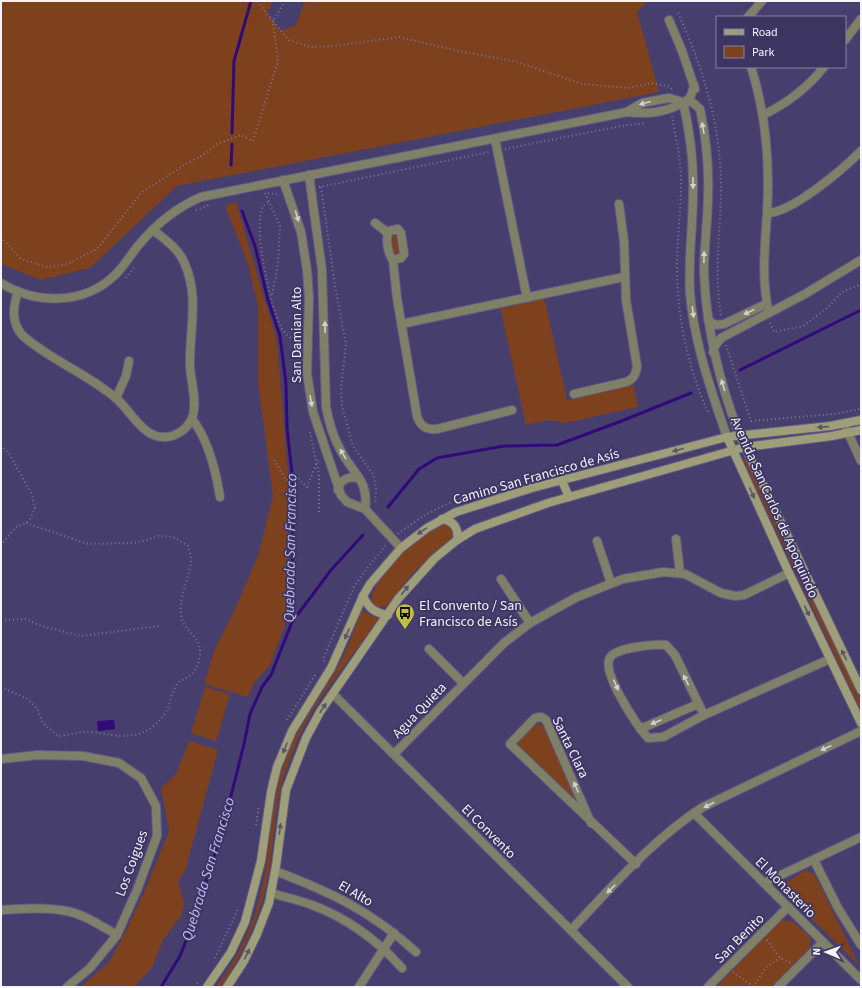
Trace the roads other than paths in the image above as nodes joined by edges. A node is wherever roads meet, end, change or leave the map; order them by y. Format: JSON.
{"nodes":[{"id":1,"x":762,"y":1,"type":"edge"},
{"id":2,"x":749,"y":16,"type":"edge"},
{"id":3,"x":861,"y":19,"type":"edge"},
{"id":4,"x":669,"y":20,"type":"dead end"},
{"id":5,"x":846,"y":39,"type":"edge"},
{"id":6,"x":751,"y":68,"type":"edge"},
{"id":7,"x":823,"y":68,"type":"edge"},
{"id":8,"x":694,"y":86,"type":"junction"},
{"id":9,"x":683,"y":102,"type":"junction"},
{"id":10,"x":700,"y":109,"type":"junction"},
{"id":11,"x":763,"y":115,"type":"junction"},
{"id":12,"x":495,"y":138,"type":"junction"},
{"id":13,"x":861,"y":151,"type":"edge"},
{"id":14,"x":309,"y":175,"type":"junction"},
{"id":15,"x":283,"y":180,"type":"junction"},
{"id":16,"x":619,"y":204,"type":"dead end"},
{"id":17,"x":767,"y":213,"type":"junction"},
{"id":18,"x":375,"y":223,"type":"dead end"},
{"id":19,"x":153,"y":230,"type":"junction"},
{"id":20,"x":388,"y":232,"type":"junction"},
{"id":21,"x":393,"y":260,"type":"junction"},
{"id":22,"x":861,"y":260,"type":"edge"},
{"id":23,"x":624,"y":277,"type":"junction"},
{"id":24,"x":1,"y":282,"type":"edge"},
{"id":25,"x":18,"y":292,"type":"junction"},
{"id":26,"x":527,"y":298,"type":"junction"},
{"id":27,"x":766,"y":304,"type":"junction"},
{"id":28,"x":769,"y":313,"type":"junction"},
{"id":29,"x":708,"y":320,"type":"junction"},
{"id":30,"x":401,"y":324,"type":"junction"},
{"id":31,"x":713,"y":354,"type":"junction"},
{"id":32,"x":129,"y":361,"type":"dead end"},
{"id":33,"x":574,"y":394,"type":"dead end"},
{"id":34,"x":116,"y":398,"type":"junction"},
{"id":35,"x":512,"y":410,"type":"dead end"},
{"id":36,"x":192,"y":419,"type":"junction"},
{"id":37,"x":861,"y":420,"type":"edge"},
{"id":38,"x":844,"y":424,"type":"junction"},
{"id":39,"x":861,"y":430,"type":"edge"},
{"id":40,"x":739,"y":434,"type":"junction"},
{"id":41,"x":848,"y":434,"type":"junction"},
{"id":42,"x":727,"y":436,"type":"junction"},
{"id":43,"x":745,"y":446,"type":"junction"},
{"id":44,"x":732,"y":450,"type":"junction"},
{"id":45,"x":861,"y":461,"type":"edge"},
{"id":46,"x":359,"y":478,"type":"junction"},
{"id":47,"x":562,"y":481,"type":"junction"},
{"id":48,"x":338,"y":490,"type":"junction"},
{"id":49,"x":220,"y":497,"type":"dead end"},
{"id":50,"x":569,"y":497,"type":"junction"},
{"id":51,"x":364,"y":509,"type":"junction"},
{"id":52,"x":442,"y":518,"type":"junction"},
{"id":53,"x":676,"y":539,"type":"dead end"},
{"id":54,"x":457,"y":540,"type":"junction"},
{"id":55,"x":597,"y":541,"type":"dead end"},
{"id":56,"x":401,"y":548,"type":"junction"},
{"id":57,"x":680,"y":573,"type":"junction"},
{"id":58,"x":789,"y":573,"type":"junction"},
{"id":59,"x":501,"y":579,"type":"dead end"},
{"id":60,"x":611,"y":583,"type":"junction"},
{"id":61,"x":363,"y":596,"type":"junction"},
{"id":62,"x":388,"y":615,"type":"junction"},
{"id":63,"x":530,"y":623,"type":"junction"},
{"id":64,"x":429,"y":649,"type":"dead end"},
{"id":65,"x":830,"y":659,"type":"junction"},
{"id":66,"x":463,"y":683,"type":"junction"},
{"id":67,"x":861,"y":690,"type":"edge"},
{"id":68,"x":332,"y":694,"type":"junction"},
{"id":69,"x":698,"y":704,"type":"junction"},
{"id":70,"x":704,"y":715,"type":"junction"},
{"id":71,"x":861,"y":723,"type":"edge"},
{"id":72,"x":640,"y":729,"type":"junction"},
{"id":73,"x":861,"y":731,"type":"edge"},
{"id":74,"x":394,"y":754,"type":"junction"},
{"id":75,"x":1,"y":759,"type":"edge"},
{"id":76,"x":694,"y":814,"type":"junction"},
{"id":77,"x":591,"y":823,"type":"junction"},
{"id":78,"x":861,"y":837,"type":"edge"},
{"id":79,"x":814,"y":860,"type":"junction"},
{"id":80,"x":636,"y":864,"type":"junction"},
{"id":81,"x":275,"y":871,"type":"junction"},
{"id":82,"x":764,"y":884,"type":"junction"},
{"id":83,"x":271,"y":893,"type":"junction"},
{"id":84,"x":788,"y":907,"type":"junction"},
{"id":85,"x":1,"y":910,"type":"edge"},
{"id":86,"x":571,"y":930,"type":"junction"},
{"id":87,"x":394,"y":933,"type":"junction"},
{"id":88,"x":117,"y":935,"type":"junction"},
{"id":89,"x":823,"y":942,"type":"junction"},
{"id":90,"x":861,"y":945,"type":"edge"},
{"id":91,"x":384,"y":948,"type":"junction"},
{"id":92,"x":416,"y":952,"type":"dead end"},
{"id":93,"x":402,"y":968,"type":"dead end"},
{"id":94,"x":861,"y":980,"type":"edge"},
{"id":95,"x":67,"y":987,"type":"edge"},
{"id":96,"x":207,"y":987,"type":"edge"},
{"id":97,"x":227,"y":987,"type":"edge"},
{"id":98,"x":359,"y":987,"type":"edge"},
{"id":99,"x":628,"y":987,"type":"edge"},
{"id":100,"x":708,"y":987,"type":"edge"},
{"id":101,"x":778,"y":987,"type":"edge"}],
"edges":[{"from":1,"to":2,"type":"street"},
{"from":3,"to":5,"type":"street"},
{"from":4,"to":8,"type":"street","name":"Avenida San Carlos de Apoquindo"},
{"from":6,"to":11,"type":"street"},
{"from":7,"to":11,"type":"street"},
{"from":8,"to":9,"type":"street"},
{"from":8,"to":10,"type":"street","name":"Avenida San Carlos de Apoquindo"},
{"from":9,"to":10,"type":"street"},
{"from":9,"to":12,"type":"street"},
{"from":9,"to":42,"type":"street","name":"Avenida San Carlos de Apoquindo","one_way":true},
{"from":29,"to":10,"type":"street","name":"Avenida San Carlos de Apoquindo","one_way":true},
{"from":11,"to":17,"type":"street"},
{"from":12,"to":14,"type":"street"},
{"from":12,"to":26,"type":"street"},
{"from":13,"to":17,"type":"street"},
{"from":14,"to":15,"type":"street"},
{"from":46,"to":14,"type":"street","name":"San Damian Alto","one_way":true},
{"from":15,"to":19,"type":"street"},
{"from":15,"to":48,"type":"street","name":"San Damian Alto","one_way":true},
{"from":16,"to":23,"type":"street"},
{"from":17,"to":27,"type":"street"},
{"from":18,"to":20,"type":"street"},
{"from":19,"to":25,"type":"street"},
{"from":19,"to":36,"type":"street"},
{"from":20,"to":21,"type":"street"},
{"from":20,"to":21,"type":"street"},
{"from":21,"to":30,"type":"street"},
{"from":22,"to":28,"type":"street"},
{"from":23,"to":26,"type":"street"},
{"from":23,"to":33,"type":"street"},
{"from":24,"to":25,"type":"street"},
{"from":25,"to":34,"type":"street"},
{"from":26,"to":30,"type":"street"},
{"from":27,"to":28,"type":"street"},
{"from":27,"to":29,"type":"street","one_way":true},
{"from":28,"to":31,"type":"street"},
{"from":29,"to":31,"type":"street","name":"Avenida San Carlos de Apoquindo"},
{"from":30,"to":35,"type":"street"},
{"from":40,"to":31,"type":"street","name":"Avenida San Carlos de Apoquindo","one_way":true},
{"from":32,"to":34,"type":"street"},
{"from":34,"to":36,"type":"street"},
{"from":36,"to":49,"type":"street"},
{"from":37,"to":38,"type":"main road","name":"Camino San Francisco de Asís"},
{"from":38,"to":40,"type":"main road","name":"Camino San Francisco de Asís","one_way":true},
{"from":38,"to":41,"type":"street"},
{"from":39,"to":41,"type":"main road","name":"Camino San Francisco de Asís"},
{"from":40,"to":42,"type":"main road","name":"Camino San Francisco de Asís"},
{"from":40,"to":43,"type":"main road","name":"Avenida San Carlos de Apoquindo"},
{"from":41,"to":43,"type":"main road","name":"Camino San Francisco de Asís"},
{"from":41,"to":45,"type":"street"},
{"from":42,"to":44,"type":"main road","name":"Avenida San Carlos de Apoquindo"},
{"from":42,"to":47,"type":"main road","name":"Camino San Francisco de Asís","one_way":true},
{"from":43,"to":44,"type":"main road","name":"Camino San Francisco de Asís"},
{"from":67,"to":43,"type":"main road","name":"Avenida San Carlos de Apoquindo","one_way":true},
{"from":44,"to":50,"type":"main road","name":"Camino San Francisco de Asís"},
{"from":44,"to":58,"type":"main road","name":"Avenida San Carlos de Apoquindo","one_way":true},
{"from":46,"to":48,"type":"street"},
{"from":46,"to":51,"type":"street","name":"San Damian Alto"},
{"from":47,"to":50,"type":"main road"},
{"from":47,"to":52,"type":"main road","name":"Camino San Francisco de Asís"},
{"from":48,"to":51,"type":"street","name":"San Damian Alto"},
{"from":50,"to":54,"type":"main road","name":"Camino San Francisco de Asís"},
{"from":51,"to":56,"type":"street","name":"San Damian Alto"},
{"from":52,"to":54,"type":"main road"},
{"from":52,"to":56,"type":"main road","name":"Camino San Francisco de Asís","one_way":true},
{"from":53,"to":57,"type":"street"},
{"from":62,"to":54,"type":"main road","name":"Camino San Francisco de Asís","one_way":true},
{"from":55,"to":60,"type":"street"},
{"from":56,"to":61,"type":"main road","name":"Camino San Francisco de Asís"},
{"from":57,"to":58,"type":"street","name":"Agua Quieta"},
{"from":57,"to":60,"type":"street","name":"Agua Quieta"},
{"from":58,"to":65,"type":"main road","name":"Avenida San Carlos de Apoquindo","one_way":true},
{"from":59,"to":63,"type":"street"},
{"from":60,"to":63,"type":"street","name":"Agua Quieta"},
{"from":61,"to":62,"type":"main road"},
{"from":61,"to":96,"type":"main road","name":"Camino San Francisco de Asís","one_way":true},
{"from":62,"to":68,"type":"main road","name":"Camino San Francisco de Asís"},
{"from":63,"to":66,"type":"street","name":"Agua Quieta"},
{"from":64,"to":66,"type":"street","name":"Agua Quieta"},
{"from":65,"to":70,"type":"street"},
{"from":65,"to":71,"type":"main road","name":"Avenida San Carlos de Apoquindo"},
{"from":66,"to":74,"type":"street","name":"Agua Quieta"},
{"from":68,"to":74,"type":"street","name":"El Convento"},
{"from":81,"to":68,"type":"main road","name":"Camino San Francisco de Asís","one_way":true},
{"from":69,"to":70,"type":"street"},
{"from":69,"to":72,"type":"street","one_way":true},
{"from":69,"to":72,"type":"street","one_way":true},
{"from":70,"to":72,"type":"street"},
{"from":73,"to":76,"type":"street","one_way":true},
{"from":74,"to":86,"type":"street","name":"El Convento"},
{"from":75,"to":88,"type":"street","name":"Los Coigues"},
{"from":76,"to":80,"type":"street"},
{"from":76,"to":82,"type":"street","name":"El Monasterio"},
{"from":77,"to":77,"type":"street","name":"Santa Clara","one_way":true},
{"from":77,"to":80,"type":"street","name":"Santa Clara"},
{"from":78,"to":79,"type":"street"},
{"from":79,"to":82,"type":"street"},
{"from":79,"to":90,"type":"street","name":"El Monasterio"},
{"from":80,"to":86,"type":"street","one_way":true},
{"from":81,"to":83,"type":"main road","name":"Camino San Francisco de Asís"},
{"from":81,"to":87,"type":"street","name":"El Alto"},
{"from":82,"to":84,"type":"street","name":"El Monasterio"},
{"from":83,"to":91,"type":"street","name":"El Alto"},
{"from":97,"to":83,"type":"main road","name":"Camino San Francisco de Asís","one_way":true},
{"from":84,"to":89,"type":"street","name":"El Monasterio"},
{"from":84,"to":100,"type":"street","name":"San Benito"},
{"from":85,"to":88,"type":"street"},
{"from":86,"to":99,"type":"street","name":"El Convento"},
{"from":87,"to":91,"type":"street"},
{"from":87,"to":92,"type":"street","name":"El Alto"},
{"from":88,"to":95,"type":"street","name":"Los Coigues"},
{"from":89,"to":94,"type":"street","name":"El Monasterio"},
{"from":89,"to":101,"type":"street"},
{"from":91,"to":93,"type":"street","name":"El Alto"},
{"from":91,"to":98,"type":"street"}]}
